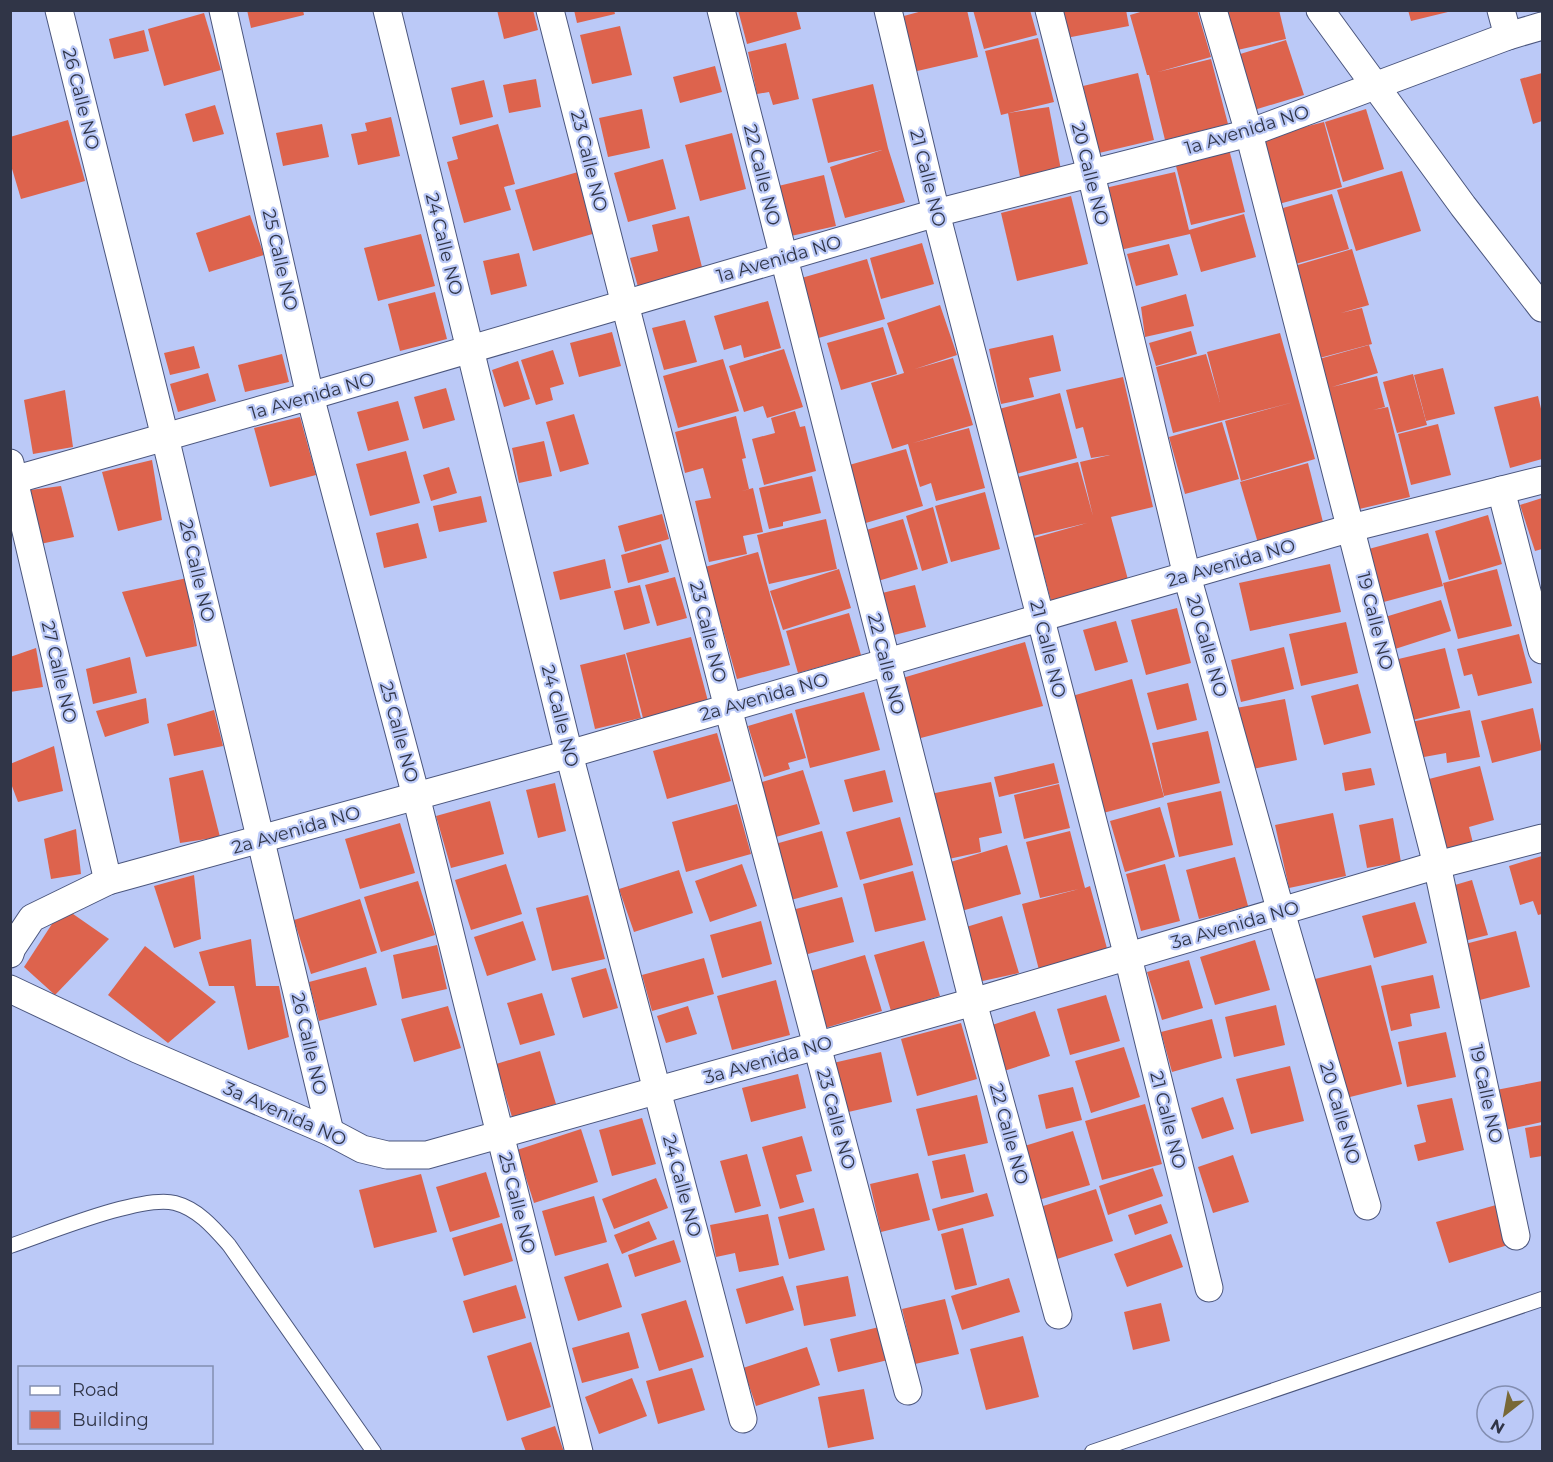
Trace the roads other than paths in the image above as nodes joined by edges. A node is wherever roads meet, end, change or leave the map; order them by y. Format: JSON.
{"nodes":[{"id":1,"x":59,"y":10,"type":"edge"},
{"id":2,"x":223,"y":10,"type":"edge"},
{"id":3,"x":387,"y":10,"type":"edge"},
{"id":4,"x":550,"y":10,"type":"edge"},
{"id":5,"x":721,"y":10,"type":"edge"},
{"id":6,"x":888,"y":10,"type":"edge"},
{"id":7,"x":1049,"y":10,"type":"edge"},
{"id":8,"x":1212,"y":10,"type":"edge"},
{"id":9,"x":1320,"y":10,"type":"edge"},
{"id":10,"x":1501,"y":10,"type":"edge"},
{"id":11,"x":1542,"y":26,"type":"edge"},
{"id":12,"x":1508,"y":36,"type":"junction"},
{"id":13,"x":1376,"y":86,"type":"junction"},
{"id":14,"x":1249,"y":133,"type":"junction"},
{"id":15,"x":1091,"y":174,"type":"junction"},
{"id":16,"x":936,"y":213,"type":"junction"},
{"id":17,"x":783,"y":258,"type":"junction"},
{"id":18,"x":625,"y":304,"type":"junction"},
{"id":19,"x":1542,"y":308,"type":"edge"},
{"id":20,"x":470,"y":350,"type":"junction"},
{"id":21,"x":310,"y":396,"type":"junction"},
{"id":22,"x":165,"y":437,"type":"junction"},
{"id":23,"x":12,"y":474,"type":"edge"},
{"id":24,"x":1542,"y":480,"type":"edge"},
{"id":25,"x":1501,"y":490,"type":"junction"},
{"id":26,"x":1351,"y":528,"type":"junction"},
{"id":27,"x":1187,"y":576,"type":"junction"},
{"id":28,"x":1040,"y":618,"type":"junction"},
{"id":29,"x":1542,"y":650,"type":"edge"},
{"id":30,"x":886,"y":662,"type":"junction"},
{"id":31,"x":728,"y":708,"type":"junction"},
{"id":32,"x":569,"y":754,"type":"junction"},
{"id":33,"x":416,"y":796,"type":"junction"},
{"id":34,"x":1542,"y":838,"type":"edge"},
{"id":35,"x":261,"y":840,"type":"junction"},
{"id":36,"x":1437,"y":865,"type":"junction"},
{"id":37,"x":108,"y":881,"type":"junction"},
{"id":38,"x":1281,"y":912,"type":"junction"},
{"id":39,"x":10,"y":954,"type":"edge"},
{"id":40,"x":1128,"y":957,"type":"junction"},
{"id":41,"x":10,"y":989,"type":"edge"},
{"id":42,"x":973,"y":1002,"type":"junction"},
{"id":43,"x":817,"y":1046,"type":"junction"},
{"id":44,"x":657,"y":1091,"type":"junction"},
{"id":45,"x":330,"y":1132,"type":"junction"},
{"id":46,"x":500,"y":1135,"type":"junction"},
{"id":47,"x":1367,"y":1206,"type":"dead end"},
{"id":48,"x":1516,"y":1236,"type":"dead end"},
{"id":49,"x":10,"y":1246,"type":"edge"},
{"id":50,"x":1209,"y":1288,"type":"dead end"},
{"id":51,"x":1542,"y":1299,"type":"edge"},
{"id":52,"x":1058,"y":1315,"type":"dead end"},
{"id":53,"x":908,"y":1391,"type":"dead end"},
{"id":54,"x":743,"y":1419,"type":"dead end"},
{"id":55,"x":375,"y":1452,"type":"edge"},
{"id":56,"x":579,"y":1452,"type":"edge"},
{"id":57,"x":1092,"y":1452,"type":"edge"}],
"edges":[{"from":1,"to":22,"type":"street","name":"26 Calle NO"},
{"from":2,"to":21,"type":"street","name":"25 Calle NO"},
{"from":3,"to":20,"type":"street","name":"24 Calle NO"},
{"from":4,"to":18,"type":"street","name":"23 Calle NO"},
{"from":5,"to":17,"type":"street","name":"22 Calle NO"},
{"from":6,"to":16,"type":"street","name":"21 Calle NO"},
{"from":7,"to":15,"type":"street","name":"20 Calle NO"},
{"from":8,"to":14,"type":"street","name":"19 Calle NO"},
{"from":9,"to":13,"type":"street"},
{"from":10,"to":12,"type":"street"},
{"from":11,"to":12,"type":"street","name":"1a Avenida NO"},
{"from":12,"to":13,"type":"street","name":"1a Avenida NO"},
{"from":13,"to":14,"type":"street","name":"1a Avenida NO"},
{"from":13,"to":19,"type":"street"},
{"from":14,"to":15,"type":"street","name":"1a Avenida NO"},
{"from":14,"to":26,"type":"street","name":"19 Calle NO"},
{"from":15,"to":16,"type":"street","name":"1a Avenida NO"},
{"from":15,"to":27,"type":"street","name":"20 Calle NO"},
{"from":16,"to":17,"type":"street","name":"1a Avenida NO"},
{"from":16,"to":28,"type":"street","name":"21 Calle NO"},
{"from":17,"to":18,"type":"street","name":"1a Avenida NO"},
{"from":17,"to":30,"type":"street","name":"22 Calle NO"},
{"from":18,"to":20,"type":"street","name":"1a Avenida NO"},
{"from":18,"to":31,"type":"street","name":"23 Calle NO"},
{"from":20,"to":21,"type":"street","name":"1a Avenida NO"},
{"from":20,"to":32,"type":"street","name":"24 Calle NO"},
{"from":21,"to":22,"type":"street","name":"1a Avenida NO"},
{"from":21,"to":33,"type":"street","name":"25 Calle NO"},
{"from":22,"to":23,"type":"street","name":"1a Avenida NO"},
{"from":22,"to":35,"type":"street","name":"26 Calle NO"},
{"from":23,"to":37,"type":"street","name":"27 Calle NO"},
{"from":24,"to":25,"type":"street","name":"2a Avenida NO"},
{"from":25,"to":26,"type":"street","name":"2a Avenida NO"},
{"from":25,"to":29,"type":"street"},
{"from":26,"to":27,"type":"street","name":"2a Avenida NO"},
{"from":26,"to":36,"type":"street","name":"19 Calle NO"},
{"from":27,"to":28,"type":"street","name":"2a Avenida NO"},
{"from":27,"to":38,"type":"street","name":"20 Calle NO"},
{"from":28,"to":30,"type":"street","name":"2a Avenida NO"},
{"from":28,"to":40,"type":"street","name":"21 Calle NO"},
{"from":30,"to":31,"type":"street","name":"2a Avenida NO"},
{"from":30,"to":42,"type":"street","name":"22 Calle NO"},
{"from":31,"to":32,"type":"street","name":"2a Avenida NO"},
{"from":31,"to":43,"type":"street","name":"23 Calle NO"},
{"from":32,"to":33,"type":"street","name":"2a Avenida NO"},
{"from":32,"to":44,"type":"street","name":"24 Calle NO"},
{"from":33,"to":35,"type":"street","name":"2a Avenida NO"},
{"from":33,"to":46,"type":"street","name":"25 Calle NO"},
{"from":34,"to":36,"type":"street","name":"3a Avenida NO"},
{"from":35,"to":37,"type":"street","name":"2a Avenida NO"},
{"from":35,"to":45,"type":"street","name":"26 Calle NO"},
{"from":36,"to":38,"type":"street","name":"3a Avenida NO"},
{"from":36,"to":48,"type":"street","name":"19 Calle NO"},
{"from":37,"to":39,"type":"street","name":"2a Avenida NO"},
{"from":38,"to":40,"type":"street","name":"3a Avenida NO"},
{"from":38,"to":47,"type":"street","name":"20 Calle NO"},
{"from":40,"to":42,"type":"street","name":"3a Avenida NO"},
{"from":40,"to":50,"type":"street","name":"21 Calle NO"},
{"from":41,"to":45,"type":"street","name":"3a Avenida NO"},
{"from":42,"to":43,"type":"street","name":"3a Avenida NO"},
{"from":42,"to":52,"type":"street","name":"22 Calle NO"},
{"from":43,"to":44,"type":"street","name":"3a Avenida NO"},
{"from":43,"to":53,"type":"street","name":"23 Calle NO"},
{"from":44,"to":46,"type":"street","name":"3a Avenida NO"},
{"from":44,"to":54,"type":"street","name":"24 Calle NO"},
{"from":45,"to":46,"type":"street","name":"3a Avenida NO"},
{"from":46,"to":56,"type":"street","name":"25 Calle NO"},
{"from":49,"to":55,"type":"lane"},
{"from":51,"to":57,"type":"lane"}]}
